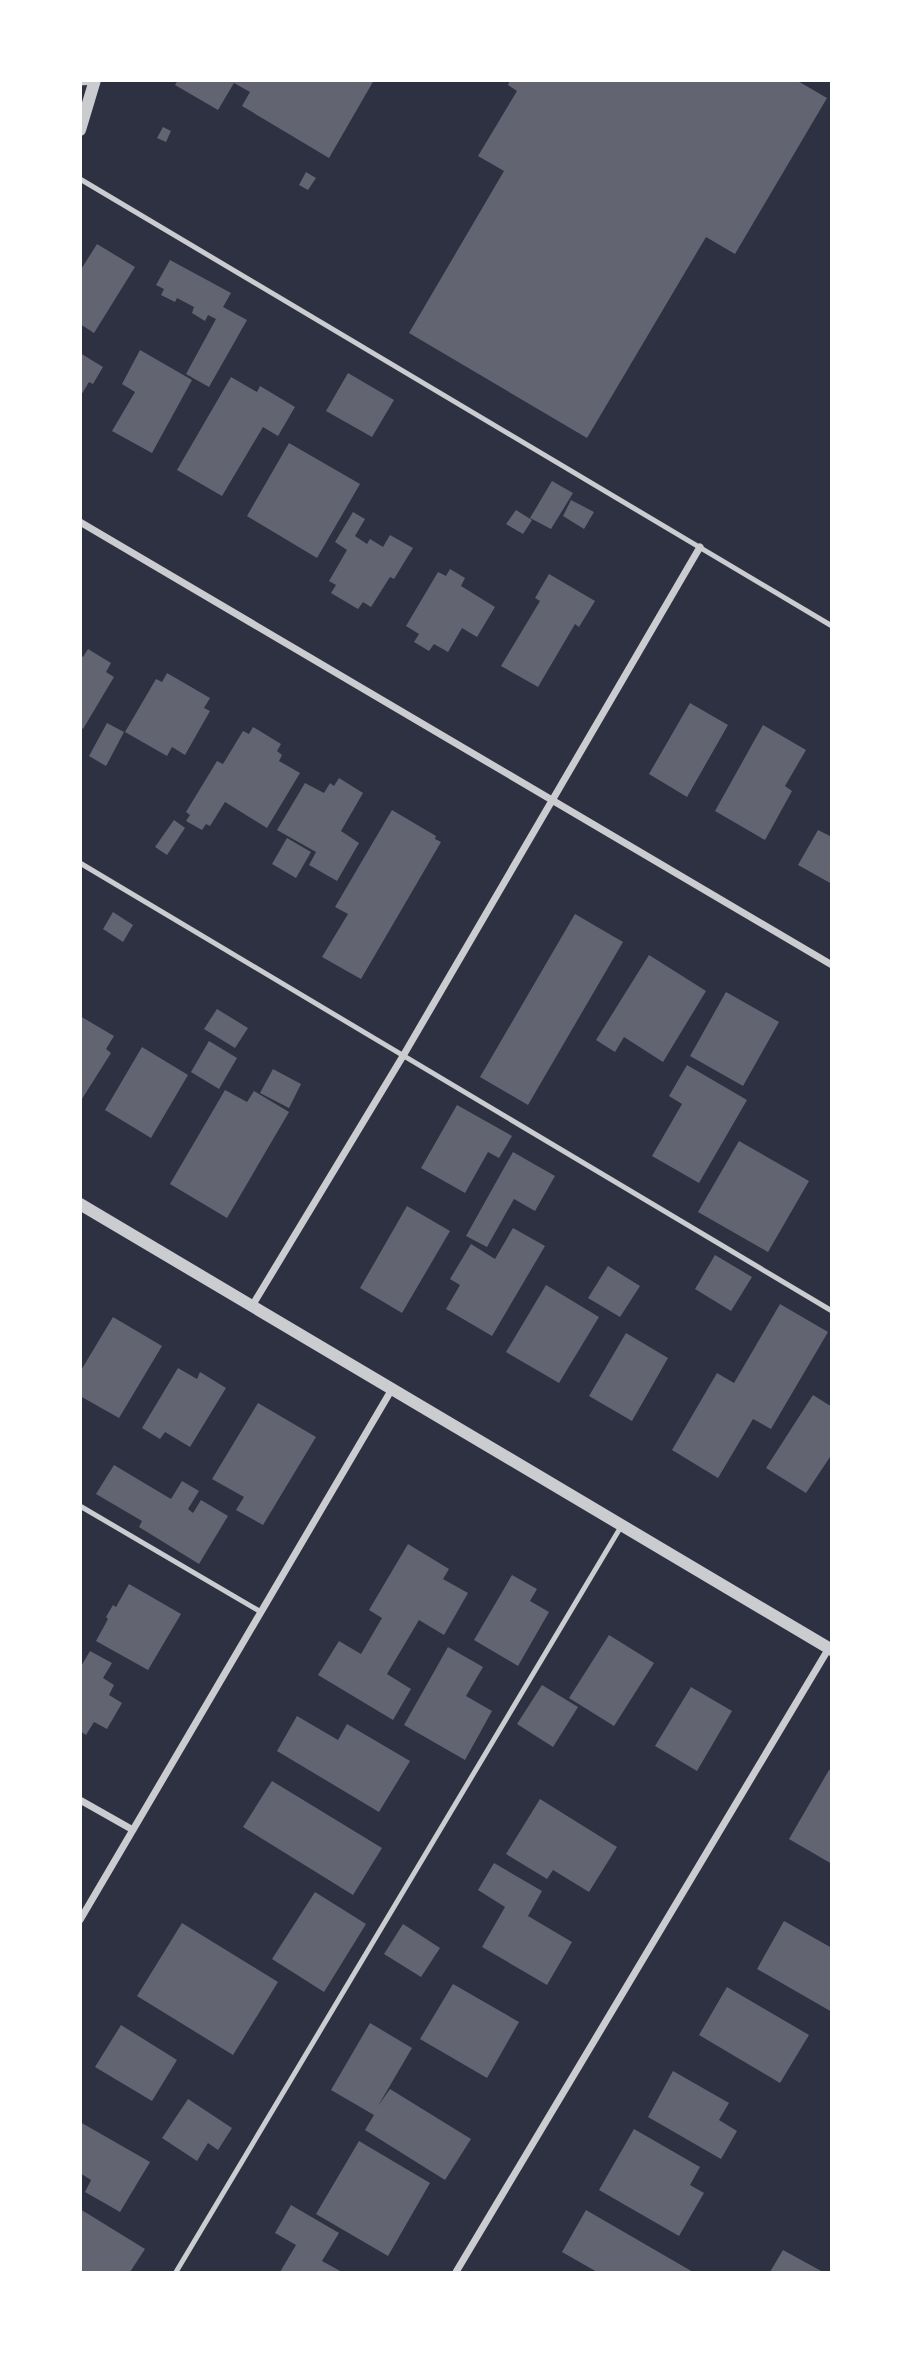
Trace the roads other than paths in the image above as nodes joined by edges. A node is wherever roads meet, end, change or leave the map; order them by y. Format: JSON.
{"nodes":[{"id":1,"x":95,"y":81,"type":"edge"},
{"id":2,"x":80,"y":82,"type":"edge"},
{"id":3,"x":80,"y":130,"type":"edge"},
{"id":4,"x":80,"y":179,"type":"edge"},
{"id":5,"x":80,"y":523,"type":"edge"},
{"id":6,"x":700,"y":547,"type":"junction"},
{"id":7,"x":831,"y":626,"type":"edge"},
{"id":8,"x":552,"y":801,"type":"junction"},
{"id":9,"x":80,"y":863,"type":"edge"},
{"id":10,"x":831,"y":965,"type":"edge"},
{"id":11,"x":403,"y":1056,"type":"junction"},
{"id":12,"x":80,"y":1204,"type":"edge"},
{"id":13,"x":253,"y":1306,"type":"junction"},
{"id":14,"x":831,"y":1311,"type":"edge"},
{"id":15,"x":392,"y":1389,"type":"junction"},
{"id":16,"x":80,"y":1506,"type":"edge"},
{"id":17,"x":622,"y":1525,"type":"junction"},
{"id":18,"x":261,"y":1612,"type":"junction"},
{"id":19,"x":830,"y":1649,"type":"edge"},
{"id":20,"x":80,"y":1800,"type":"edge"},
{"id":21,"x":133,"y":1830,"type":"junction"},
{"id":22,"x":80,"y":1920,"type":"edge"},
{"id":23,"x":176,"y":2273,"type":"edge"},
{"id":24,"x":456,"y":2273,"type":"edge"}],
"edges":[{"from":1,"to":2,"type":"street"},
{"from":1,"to":3,"type":"street"},
{"from":4,"to":6,"type":"lane"},
{"from":5,"to":8,"type":"street"},
{"from":6,"to":7,"type":"lane"},
{"from":6,"to":8,"type":"street"},
{"from":8,"to":10,"type":"street"},
{"from":8,"to":11,"type":"street"},
{"from":9,"to":11,"type":"lane"},
{"from":11,"to":13,"type":"street"},
{"from":11,"to":14,"type":"lane"},
{"from":12,"to":13,"type":"street"},
{"from":13,"to":15,"type":"street"},
{"from":15,"to":17,"type":"street"},
{"from":15,"to":18,"type":"street"},
{"from":16,"to":18,"type":"lane"},
{"from":17,"to":19,"type":"street"},
{"from":17,"to":23,"type":"lane"},
{"from":18,"to":21,"type":"street"},
{"from":19,"to":24,"type":"street"},
{"from":20,"to":21,"type":"street"},
{"from":21,"to":22,"type":"street"}]}
